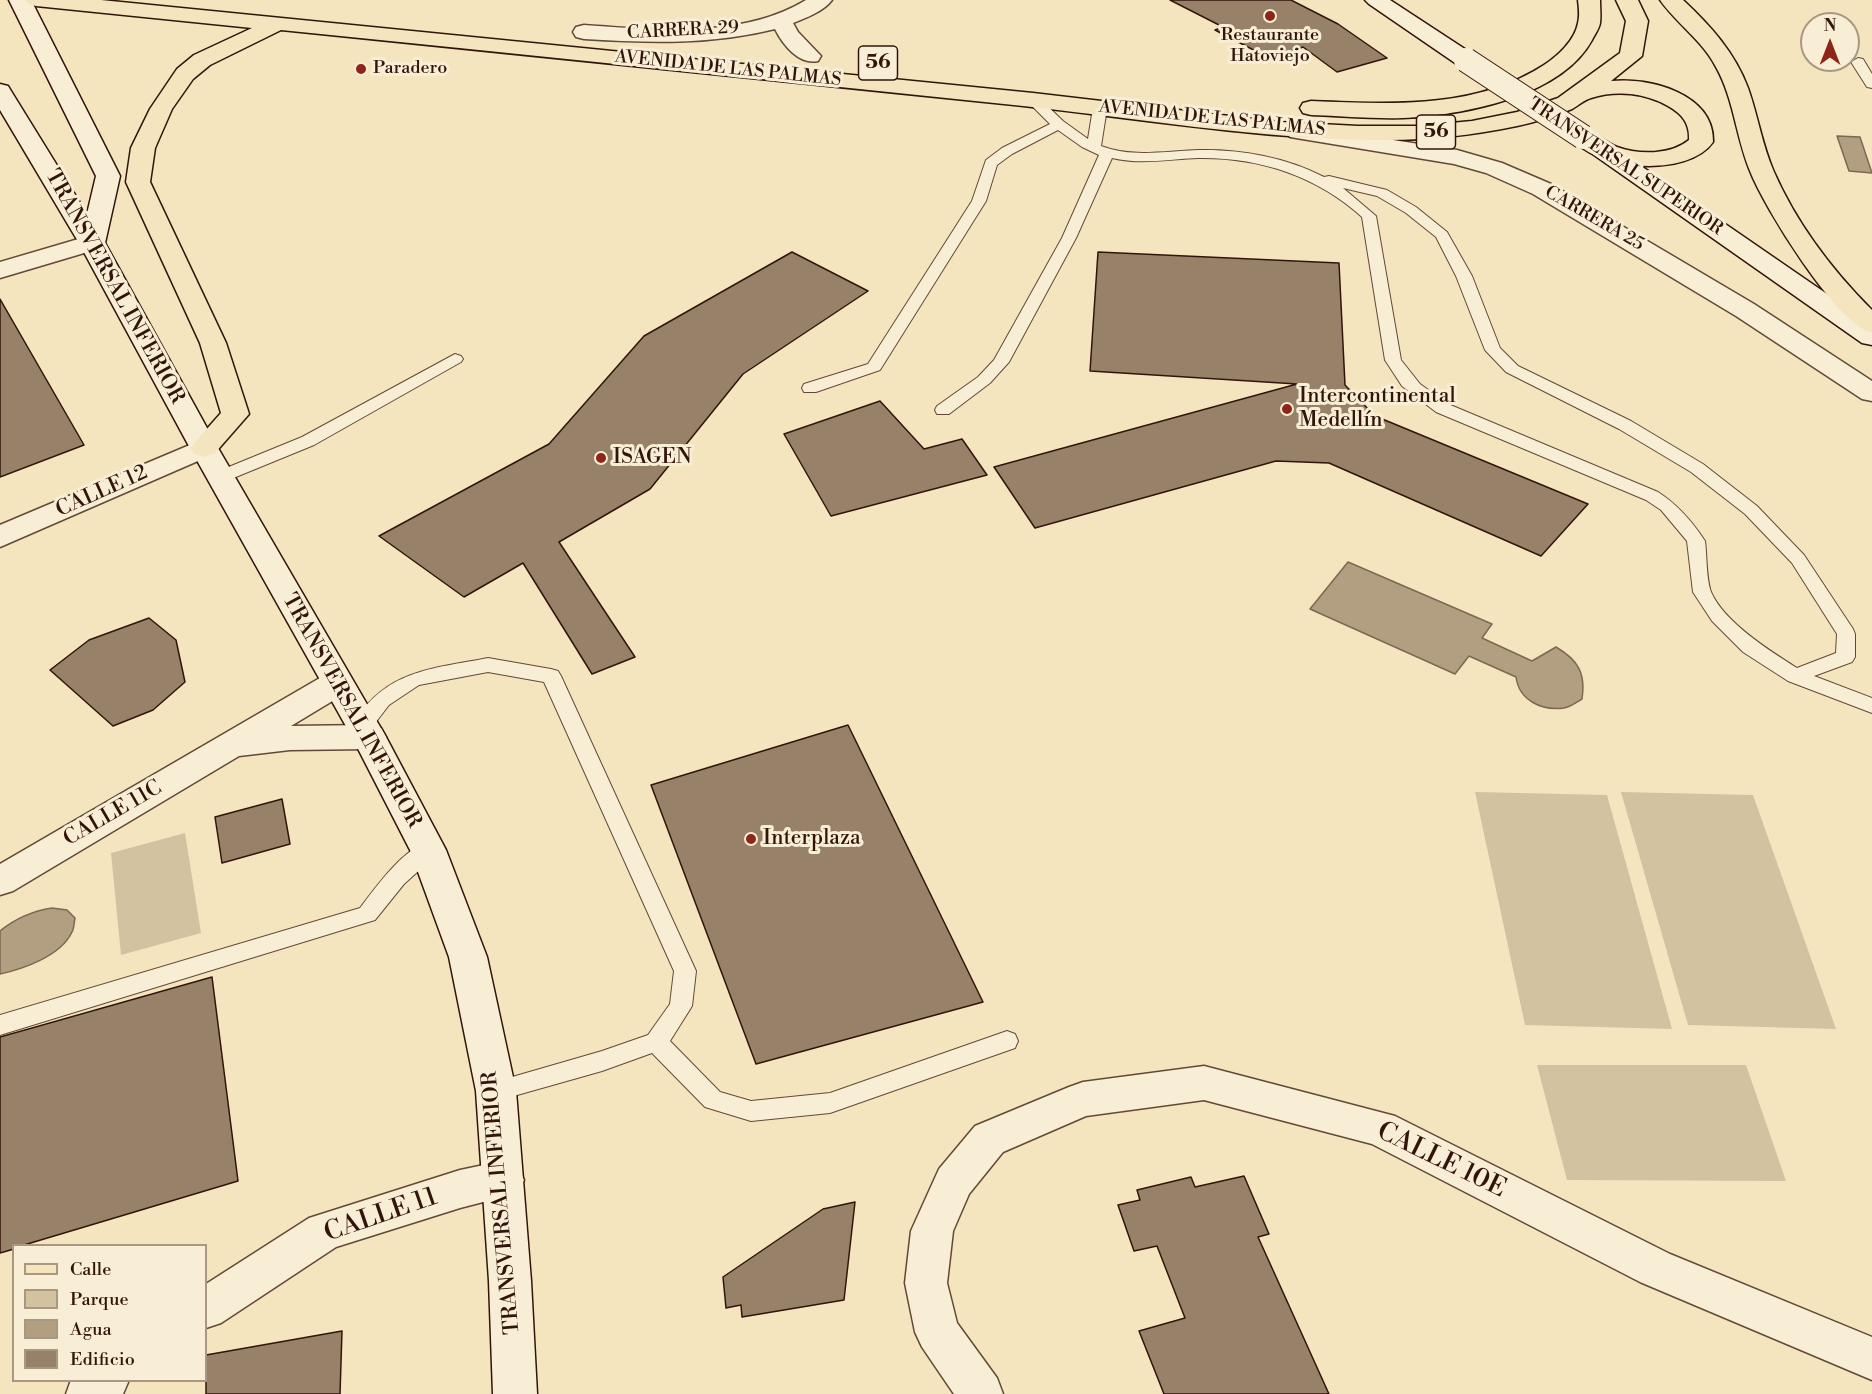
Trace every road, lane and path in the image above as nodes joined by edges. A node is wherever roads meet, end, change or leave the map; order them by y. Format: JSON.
{"nodes":[{"id":1,"x":21,"y":0,"type":"edge"},
{"id":2,"x":36,"y":0,"type":"edge"},
{"id":3,"x":247,"y":0,"type":"edge"},
{"id":4,"x":821,"y":0,"type":"edge"},
{"id":5,"x":1376,"y":0,"type":"edge"},
{"id":6,"x":1589,"y":0,"type":"edge"},
{"id":7,"x":1627,"y":0,"type":"edge"},
{"id":8,"x":1671,"y":0,"type":"edge"},
{"id":9,"x":782,"y":22,"type":"junction"},
{"id":10,"x":276,"y":25,"type":"junction"},
{"id":11,"x":584,"y":32,"type":"junction"},
{"id":12,"x":751,"y":50,"type":"dead end"},
{"id":13,"x":774,"y":52,"type":"dead end"},
{"id":14,"x":810,"y":56,"type":"junction"},
{"id":15,"x":1860,"y":65,"type":"edge"},
{"id":16,"x":1872,"y":84,"type":"edge"},
{"id":17,"x":0,"y":91,"type":"edge"},
{"id":18,"x":1584,"y":93,"type":"junction"},
{"id":19,"x":1033,"y":100,"type":"junction"},
{"id":20,"x":1100,"y":108,"type":"junction"},
{"id":21,"x":1279,"y":114,"type":"junction"},
{"id":22,"x":1058,"y":125,"type":"junction"},
{"id":23,"x":1583,"y":137,"type":"junction"},
{"id":24,"x":1100,"y":150,"type":"junction"},
{"id":25,"x":1315,"y":177,"type":"junction"},
{"id":26,"x":92,"y":243,"type":"junction"},
{"id":27,"x":0,"y":270,"type":"edge"},
{"id":28,"x":1872,"y":325,"type":"edge"},
{"id":29,"x":1872,"y":337,"type":"edge"},
{"id":30,"x":455,"y":359,"type":"dead end"},
{"id":31,"x":810,"y":388,"type":"dead end"},
{"id":32,"x":1872,"y":393,"type":"edge"},
{"id":33,"x":943,"y":410,"type":"dead end"},
{"id":34,"x":212,"y":462,"type":"junction"},
{"id":35,"x":0,"y":537,"type":"edge"},
{"id":36,"x":1796,"y":676,"type":"junction"},
{"id":37,"x":337,"y":682,"type":"junction"},
{"id":38,"x":1872,"y":706,"type":"edge"},
{"id":39,"x":366,"y":731,"type":"junction"},
{"id":40,"x":226,"y":747,"type":"junction"},
{"id":41,"x":428,"y":850,"type":"junction"},
{"id":42,"x":0,"y":881,"type":"edge"},
{"id":43,"x":0,"y":1024,"type":"edge"},
{"id":44,"x":1007,"y":1041,"type":"dead end"},
{"id":45,"x":656,"y":1042,"type":"junction"},
{"id":46,"x":496,"y":1091,"type":"junction"},
{"id":47,"x":502,"y":1180,"type":"junction"},
{"id":48,"x":207,"y":1307,"type":"edge"},
{"id":49,"x":1872,"y":1359,"type":"edge"},
{"id":50,"x":104,"y":1382,"type":"edge"},
{"id":51,"x":88,"y":1394,"type":"edge"},
{"id":52,"x":515,"y":1394,"type":"edge"},
{"id":53,"x":981,"y":1394,"type":"edge"}],
"edges":[{"from":1,"to":26,"type":"main road"},
{"from":2,"to":10,"type":"main road","name":"AVENIDA DE LAS PALMAS","number":"56"},
{"from":3,"to":11,"type":"main road","name":"AVENIDA DE LAS PALMAS"},
{"from":4,"to":9,"type":"main road","name":"CARRERA 29"},
{"from":5,"to":23,"type":"main road","name":"TRANSVERSAL SUPERIOR","bridge":true},
{"from":6,"to":21,"type":"main road","name":"AVENIDA DE LAS PALMAS","number":"56"},
{"from":7,"to":18,"type":"main road","name":"AVENIDA DE LAS PALMAS","number":"56"},
{"from":8,"to":28,"type":"main road"},
{"from":9,"to":11,"type":"main road","name":"CARRERA 29"},
{"from":9,"to":14,"type":"main road"},
{"from":10,"to":19,"type":"main road","name":"AVENIDA DE LAS PALMAS","number":"56"},
{"from":10,"to":34,"type":"main road"},
{"from":11,"to":12,"type":"main road","name":"AVENIDA DE LAS PALMAS"},
{"from":13,"to":14,"type":"main road","name":"AVENIDA DE LAS PALMAS","number":"56"},
{"from":14,"to":21,"type":"main road","name":"AVENIDA DE LAS PALMAS","number":"56"},
{"from":15,"to":16,"type":"lane"},
{"from":17,"to":26,"type":"main road","name":"TRANSVERSAL INFERIOR"},
{"from":18,"to":21,"type":"main road","name":"AVENIDA DE LAS PALMAS","number":"56"},
{"from":18,"to":23,"type":"main road"},
{"from":19,"to":20,"type":"main road","name":"AVENIDA DE LAS PALMAS","number":"56"},
{"from":19,"to":22,"type":"lane"},
{"from":20,"to":21,"type":"main road","name":"AVENIDA DE LAS PALMAS","number":"56"},
{"from":20,"to":24,"type":"lane"},
{"from":21,"to":32,"type":"main road","name":"CARRERA 25"},
{"from":22,"to":24,"type":"lane"},
{"from":22,"to":31,"type":"lane"},
{"from":23,"to":29,"type":"main road","name":"TRANSVERSAL SUPERIOR"},
{"from":24,"to":25,"type":"lane"},
{"from":24,"to":33,"type":"lane"},
{"from":25,"to":36,"type":"lane"},
{"from":25,"to":36,"type":"lane"},
{"from":26,"to":27,"type":"main road"},
{"from":26,"to":34,"type":"main road","name":"TRANSVERSAL INFERIOR"},
{"from":30,"to":34,"type":"lane"},
{"from":34,"to":35,"type":"main road","name":"CALLE 12"},
{"from":34,"to":37,"type":"main road","name":"TRANSVERSAL INFERIOR"},
{"from":36,"to":38,"type":"lane"},
{"from":37,"to":39,"type":"main road","name":"TRANSVERSAL INFERIOR"},
{"from":37,"to":40,"type":"main road","name":"CALLE 11C"},
{"from":39,"to":40,"type":"main road","name":"CALLE 11C"},
{"from":39,"to":41,"type":"main road","name":"TRANSVERSAL INFERIOR"},
{"from":39,"to":45,"type":"lane"},
{"from":40,"to":42,"type":"main road","name":"CALLE 11C"},
{"from":41,"to":43,"type":"lane"},
{"from":41,"to":46,"type":"main road","name":"TRANSVERSAL INFERIOR"},
{"from":44,"to":45,"type":"lane"},
{"from":45,"to":46,"type":"lane"},
{"from":46,"to":47,"type":"main road","name":"TRANSVERSAL INFERIOR"},
{"from":47,"to":48,"type":"main road","name":"CALLE 11"},
{"from":47,"to":52,"type":"main road","name":"TRANSVERSAL INFERIOR"},
{"from":49,"to":53,"type":"main road","name":"CALLE 10E"},
{"from":50,"to":51,"type":"main road"}]}
